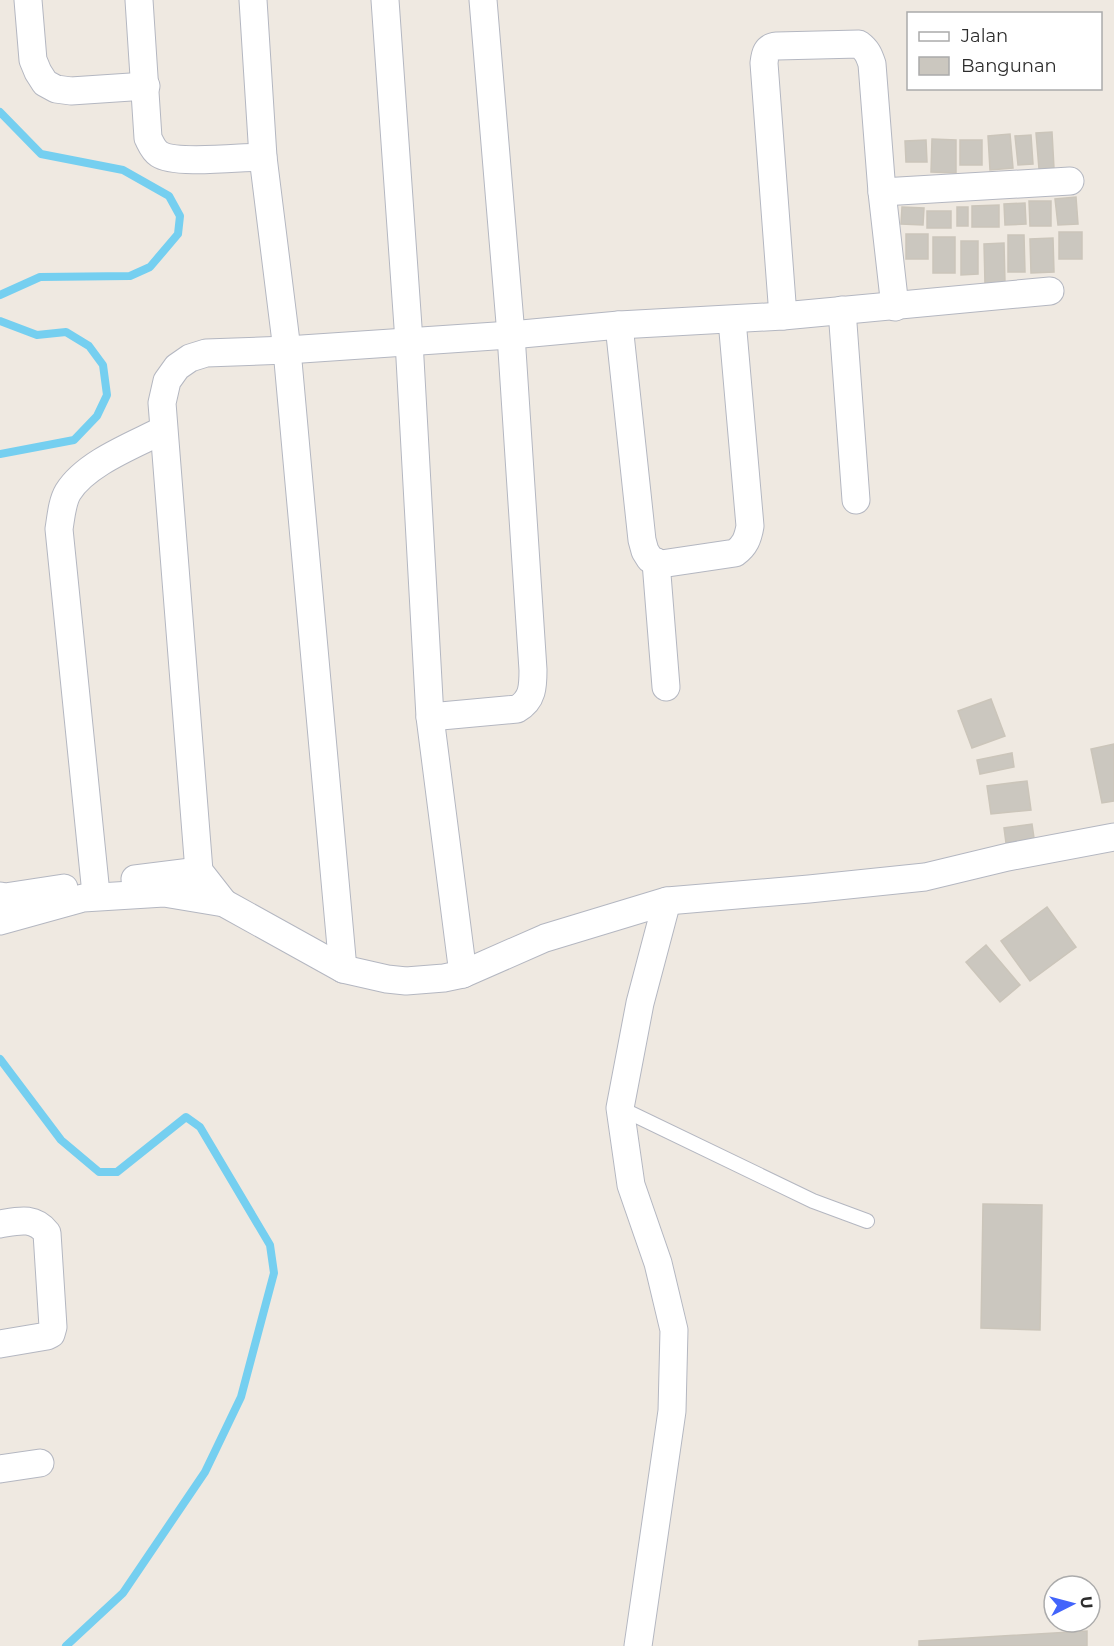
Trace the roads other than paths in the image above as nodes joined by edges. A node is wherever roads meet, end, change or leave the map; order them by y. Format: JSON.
{"nodes":[{"id":1,"x":28,"y":0,"type":"edge"},
{"id":2,"x":139,"y":0,"type":"edge"},
{"id":3,"x":253,"y":0,"type":"edge"},
{"id":4,"x":385,"y":0,"type":"edge"},
{"id":5,"x":483,"y":0,"type":"edge"},
{"id":6,"x":146,"y":86,"type":"junction"},
{"id":7,"x":263,"y":157,"type":"junction"},
{"id":8,"x":1070,"y":181,"type":"dead end"},
{"id":9,"x":882,"y":192,"type":"junction"},
{"id":10,"x":1050,"y":291,"type":"dead end"},
{"id":11,"x":895,"y":306,"type":"junction"},
{"id":12,"x":842,"y":310,"type":"junction"},
{"id":13,"x":783,"y":316,"type":"junction"},
{"id":14,"x":732,"y":320,"type":"junction"},
{"id":15,"x":620,"y":325,"type":"junction"},
{"id":16,"x":511,"y":335,"type":"junction"},
{"id":17,"x":409,"y":341,"type":"junction"},
{"id":18,"x":287,"y":350,"type":"junction"},
{"id":19,"x":163,"y":430,"type":"junction"},
{"id":20,"x":856,"y":500,"type":"dead end"},
{"id":21,"x":656,"y":562,"type":"junction"},
{"id":22,"x":666,"y":687,"type":"dead end"},
{"id":23,"x":430,"y":717,"type":"junction"},
{"id":24,"x":1114,"y":837,"type":"edge"},
{"id":25,"x":199,"y":871,"type":"junction"},
{"id":26,"x":95,"y":884,"type":"junction"},
{"id":27,"x":0,"y":896,"type":"edge"},
{"id":28,"x":667,"y":901,"type":"junction"},
{"id":29,"x":224,"y":903,"type":"junction"},
{"id":30,"x":0,"y":921,"type":"edge"},
{"id":31,"x":343,"y":969,"type":"junction"},
{"id":32,"x":463,"y":974,"type":"junction"},
{"id":33,"x":620,"y":1108,"type":"junction"},
{"id":34,"x":867,"y":1221,"type":"dead end"},
{"id":35,"x":0,"y":1224,"type":"edge"},
{"id":36,"x":0,"y":1344,"type":"edge"},
{"id":37,"x":40,"y":1463,"type":"dead end"},
{"id":38,"x":0,"y":1469,"type":"edge"},
{"id":39,"x":638,"y":1646,"type":"edge"}],
"edges":[{"from":1,"to":6,"type":"street"},
{"from":2,"to":6,"type":"street"},
{"from":3,"to":7,"type":"street"},
{"from":4,"to":17,"type":"street"},
{"from":5,"to":16,"type":"street"},
{"from":6,"to":7,"type":"street"},
{"from":7,"to":18,"type":"street"},
{"from":8,"to":9,"type":"street"},
{"from":9,"to":11,"type":"street"},
{"from":9,"to":13,"type":"street"},
{"from":10,"to":11,"type":"street"},
{"from":11,"to":12,"type":"street"},
{"from":12,"to":13,"type":"street"},
{"from":12,"to":20,"type":"street"},
{"from":13,"to":14,"type":"street"},
{"from":14,"to":15,"type":"street"},
{"from":14,"to":21,"type":"street"},
{"from":15,"to":16,"type":"street"},
{"from":15,"to":21,"type":"street"},
{"from":16,"to":17,"type":"street"},
{"from":16,"to":23,"type":"street"},
{"from":17,"to":18,"type":"street"},
{"from":17,"to":23,"type":"street"},
{"from":18,"to":19,"type":"street"},
{"from":18,"to":31,"type":"street"},
{"from":19,"to":25,"type":"street"},
{"from":19,"to":26,"type":"street"},
{"from":21,"to":22,"type":"street"},
{"from":23,"to":32,"type":"street"},
{"from":24,"to":28,"type":"street"},
{"from":25,"to":26,"type":"street"},
{"from":25,"to":29,"type":"street"},
{"from":26,"to":27,"type":"street"},
{"from":28,"to":32,"type":"street"},
{"from":28,"to":33,"type":"street"},
{"from":29,"to":30,"type":"street"},
{"from":29,"to":31,"type":"street"},
{"from":31,"to":32,"type":"street"},
{"from":33,"to":34,"type":"lane"},
{"from":33,"to":39,"type":"street"},
{"from":35,"to":36,"type":"street"},
{"from":37,"to":38,"type":"street"}]}
